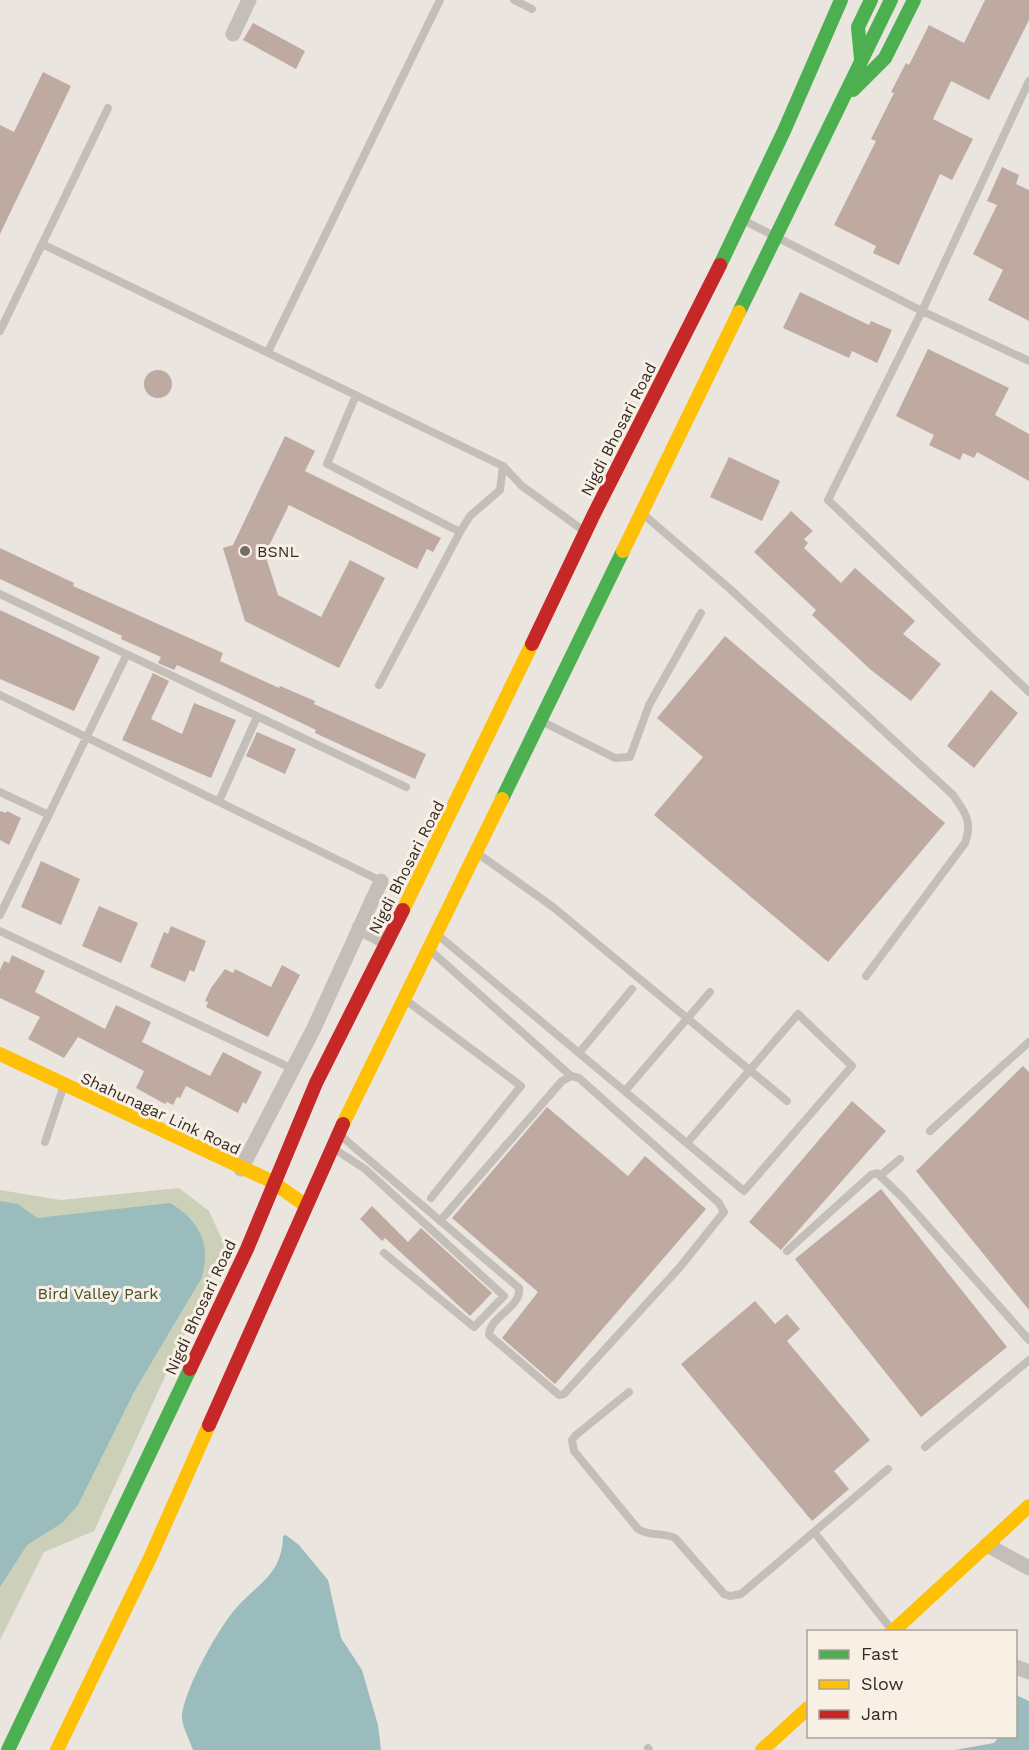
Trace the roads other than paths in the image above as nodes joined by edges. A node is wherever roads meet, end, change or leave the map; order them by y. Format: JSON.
{"nodes":[{"id":1,"x":249,"y":0,"type":"edge"},
{"id":2,"x":440,"y":0,"type":"edge"},
{"id":3,"x":514,"y":0,"type":"edge"},
{"id":4,"x":841,"y":0,"type":"edge"},
{"id":5,"x":871,"y":0,"type":"edge"},
{"id":6,"x":891,"y":0,"type":"edge"},
{"id":7,"x":914,"y":0,"type":"edge"},
{"id":8,"x":532,"y":9,"type":"dead end"},
{"id":9,"x":233,"y":34,"type":"dead end"},
{"id":10,"x":861,"y":61,"type":"junction"},
{"id":11,"x":1029,"y":81,"type":"edge"},
{"id":12,"x":842,"y":101,"type":"junction"},
{"id":13,"x":108,"y":108,"type":"dead end"},
{"id":14,"x":741,"y":219,"type":"junction"},
{"id":15,"x":777,"y":238,"type":"junction"},
{"id":16,"x":42,"y":244,"type":"junction"},
{"id":17,"x":921,"y":311,"type":"junction"},
{"id":18,"x":0,"y":331,"type":"edge"},
{"id":19,"x":268,"y":352,"type":"junction"},
{"id":20,"x":1029,"y":361,"type":"edge"},
{"id":21,"x":356,"y":395,"type":"junction"},
{"id":22,"x":503,"y":466,"type":"junction"},
{"id":23,"x":642,"y":513,"type":"junction"},
{"id":24,"x":460,"y":532,"type":"junction"},
{"id":25,"x":585,"y":532,"type":"junction"},
{"id":26,"x":0,"y":594,"type":"edge"},
{"id":27,"x":701,"y":613,"type":"dead end"},
{"id":28,"x":126,"y":656,"type":"junction"},
{"id":29,"x":379,"y":685,"type":"dead end"},
{"id":30,"x":1029,"y":692,"type":"edge"},
{"id":31,"x":0,"y":694,"type":"edge"},
{"id":32,"x":257,"y":717,"type":"junction"},
{"id":33,"x":538,"y":720,"type":"junction"},
{"id":34,"x":86,"y":737,"type":"junction"},
{"id":35,"x":406,"y":787,"type":"dead end"},
{"id":36,"x":0,"y":792,"type":"edge"},
{"id":37,"x":219,"y":801,"type":"junction"},
{"id":38,"x":49,"y":815,"type":"junction"},
{"id":39,"x":474,"y":852,"type":"junction"},
{"id":40,"x":381,"y":881,"type":"joint"},
{"id":41,"x":0,"y":915,"type":"edge"},
{"id":42,"x":359,"y":928,"type":"junction"},
{"id":43,"x":0,"y":931,"type":"edge"},
{"id":44,"x":435,"y":933,"type":"junction"},
{"id":45,"x":387,"y":942,"type":"junction"},
{"id":46,"x":428,"y":948,"type":"junction"},
{"id":47,"x":866,"y":976,"type":"dead end"},
{"id":48,"x":632,"y":989,"type":"dead end"},
{"id":49,"x":710,"y":992,"type":"dead end"},
{"id":50,"x":404,"y":998,"type":"junction"},
{"id":51,"x":687,"y":1018,"type":"junction"},
{"id":52,"x":314,"y":1028,"type":"junction"},
{"id":53,"x":339,"y":1040,"type":"junction"},
{"id":54,"x":1029,"y":1042,"type":"edge"},
{"id":55,"x":579,"y":1053,"type":"junction"},
{"id":56,"x":3,"y":1058,"type":"edge"},
{"id":57,"x":293,"y":1069,"type":"junction"},
{"id":58,"x":750,"y":1070,"type":"junction"},
{"id":59,"x":571,"y":1076,"type":"junction"},
{"id":60,"x":64,"y":1085,"type":"junction"},
{"id":61,"x":625,"y":1091,"type":"junction"},
{"id":62,"x":787,"y":1101,"type":"dead end"},
{"id":63,"x":930,"y":1131,"type":"dead end"},
{"id":64,"x":338,"y":1134,"type":"junction"},
{"id":65,"x":45,"y":1142,"type":"dead end"},
{"id":66,"x":687,"y":1143,"type":"junction"},
{"id":67,"x":332,"y":1147,"type":"junction"},
{"id":68,"x":900,"y":1159,"type":"dead end"},
{"id":69,"x":241,"y":1169,"type":"junction"},
{"id":70,"x":881,"y":1175,"type":"junction"},
{"id":71,"x":271,"y":1181,"type":"junction"},
{"id":72,"x":431,"y":1198,"type":"dead end"},
{"id":73,"x":305,"y":1205,"type":"junction"},
{"id":74,"x":440,"y":1221,"type":"junction"},
{"id":75,"x":787,"y":1251,"type":"dead end"},
{"id":76,"x":384,"y":1252,"type":"dead end"},
{"id":77,"x":1029,"y":1340,"type":"edge"},
{"id":78,"x":1029,"y":1361,"type":"edge"},
{"id":79,"x":629,"y":1392,"type":"dead end"},
{"id":80,"x":925,"y":1447,"type":"dead end"},
{"id":81,"x":888,"y":1469,"type":"dead end"},
{"id":82,"x":1029,"y":1506,"type":"edge"},
{"id":83,"x":814,"y":1532,"type":"junction"},
{"id":84,"x":987,"y":1545,"type":"junction"},
{"id":85,"x":1029,"y":1568,"type":"edge"},
{"id":86,"x":891,"y":1630,"type":"edge"},
{"id":87,"x":893,"y":1630,"type":"edge"},
{"id":88,"x":807,"y":1709,"type":"edge"},
{"id":89,"x":8,"y":1750,"type":"edge"},
{"id":90,"x":57,"y":1750,"type":"edge"},
{"id":91,"x":762,"y":1750,"type":"edge"}],
"edges":[{"from":1,"to":9,"type":"street"},
{"from":2,"to":19,"type":"lane"},
{"from":3,"to":8,"type":"lane"},
{"from":4,"to":14,"type":"main road","name":"Nigdi Bhosari Road"},
{"from":5,"to":10,"type":"main road"},
{"from":6,"to":10,"type":"main road"},
{"from":7,"to":12,"type":"main road"},
{"from":10,"to":12,"type":"main road"},
{"from":11,"to":17,"type":"lane"},
{"from":12,"to":15,"type":"main road"},
{"from":13,"to":16,"type":"lane"},
{"from":14,"to":15,"type":"lane"},
{"from":14,"to":25,"type":"main road","name":"Nigdi Bhosari Road"},
{"from":15,"to":17,"type":"lane"},
{"from":15,"to":23,"type":"main road"},
{"from":16,"to":18,"type":"lane"},
{"from":16,"to":19,"type":"lane"},
{"from":17,"to":20,"type":"lane"},
{"from":17,"to":30,"type":"lane"},
{"from":19,"to":21,"type":"lane"},
{"from":21,"to":22,"type":"lane"},
{"from":21,"to":24,"type":"lane"},
{"from":22,"to":24,"type":"lane"},
{"from":22,"to":25,"type":"lane"},
{"from":23,"to":33,"type":"main road"},
{"from":23,"to":47,"type":"lane"},
{"from":24,"to":29,"type":"lane"},
{"from":25,"to":45,"type":"main road","name":"Nigdi Bhosari Road"},
{"from":26,"to":28,"type":"lane"},
{"from":27,"to":33,"type":"lane"},
{"from":28,"to":32,"type":"lane"},
{"from":28,"to":34,"type":"lane"},
{"from":31,"to":34,"type":"lane"},
{"from":32,"to":35,"type":"lane"},
{"from":32,"to":37,"type":"lane"},
{"from":33,"to":39,"type":"main road"},
{"from":34,"to":37,"type":"lane"},
{"from":34,"to":38,"type":"lane"},
{"from":36,"to":38,"type":"lane"},
{"from":37,"to":40,"type":"lane"},
{"from":38,"to":41,"type":"lane"},
{"from":39,"to":44,"type":"main road"},
{"from":39,"to":51,"type":"lane"},
{"from":40,"to":42,"type":"street"},
{"from":42,"to":45,"type":"street"},
{"from":42,"to":52,"type":"street"},
{"from":43,"to":57,"type":"lane"},
{"from":44,"to":46,"type":"main road"},
{"from":44,"to":55,"type":"lane"},
{"from":45,"to":53,"type":"main road","name":"Nigdi Bhosari Road"},
{"from":46,"to":50,"type":"main road"},
{"from":46,"to":59,"type":"lane"},
{"from":48,"to":55,"type":"lane"},
{"from":49,"to":51,"type":"lane"},
{"from":50,"to":64,"type":"main road"},
{"from":50,"to":72,"type":"lane"},
{"from":51,"to":58,"type":"lane"},
{"from":51,"to":61,"type":"lane"},
{"from":52,"to":53,"type":"street"},
{"from":52,"to":57,"type":"street"},
{"from":53,"to":71,"type":"main road","name":"Nigdi Bhosari Road"},
{"from":54,"to":63,"type":"lane"},
{"from":55,"to":61,"type":"lane"},
{"from":56,"to":60,"type":"main road","name":"Shahunagar Link Road"},
{"from":57,"to":69,"type":"street"},
{"from":58,"to":62,"type":"lane"},
{"from":58,"to":66,"type":"lane"},
{"from":58,"to":66,"type":"lane"},
{"from":59,"to":74,"type":"lane"},
{"from":59,"to":74,"type":"lane"},
{"from":60,"to":65,"type":"lane"},
{"from":60,"to":69,"type":"main road","name":"Shahunagar Link Road"},
{"from":61,"to":66,"type":"lane"},
{"from":64,"to":67,"type":"main road"},
{"from":64,"to":74,"type":"lane"},
{"from":67,"to":73,"type":"main road"},
{"from":67,"to":76,"type":"lane"},
{"from":68,"to":70,"type":"lane"},
{"from":69,"to":71,"type":"main road","name":"Shahunagar Link Road"},
{"from":70,"to":75,"type":"lane"},
{"from":70,"to":77,"type":"lane"},
{"from":71,"to":73,"type":"main road","name":"Shahunagar Link Road"},
{"from":71,"to":89,"type":"main road","name":"Nigdi Bhosari Road"},
{"from":73,"to":90,"type":"main road"},
{"from":78,"to":80,"type":"lane"},
{"from":79,"to":83,"type":"lane"},
{"from":81,"to":83,"type":"lane"},
{"from":82,"to":84,"type":"main road"},
{"from":83,"to":86,"type":"lane"},
{"from":84,"to":85,"type":"street"},
{"from":84,"to":87,"type":"main road"},
{"from":88,"to":91,"type":"main road"}]}
